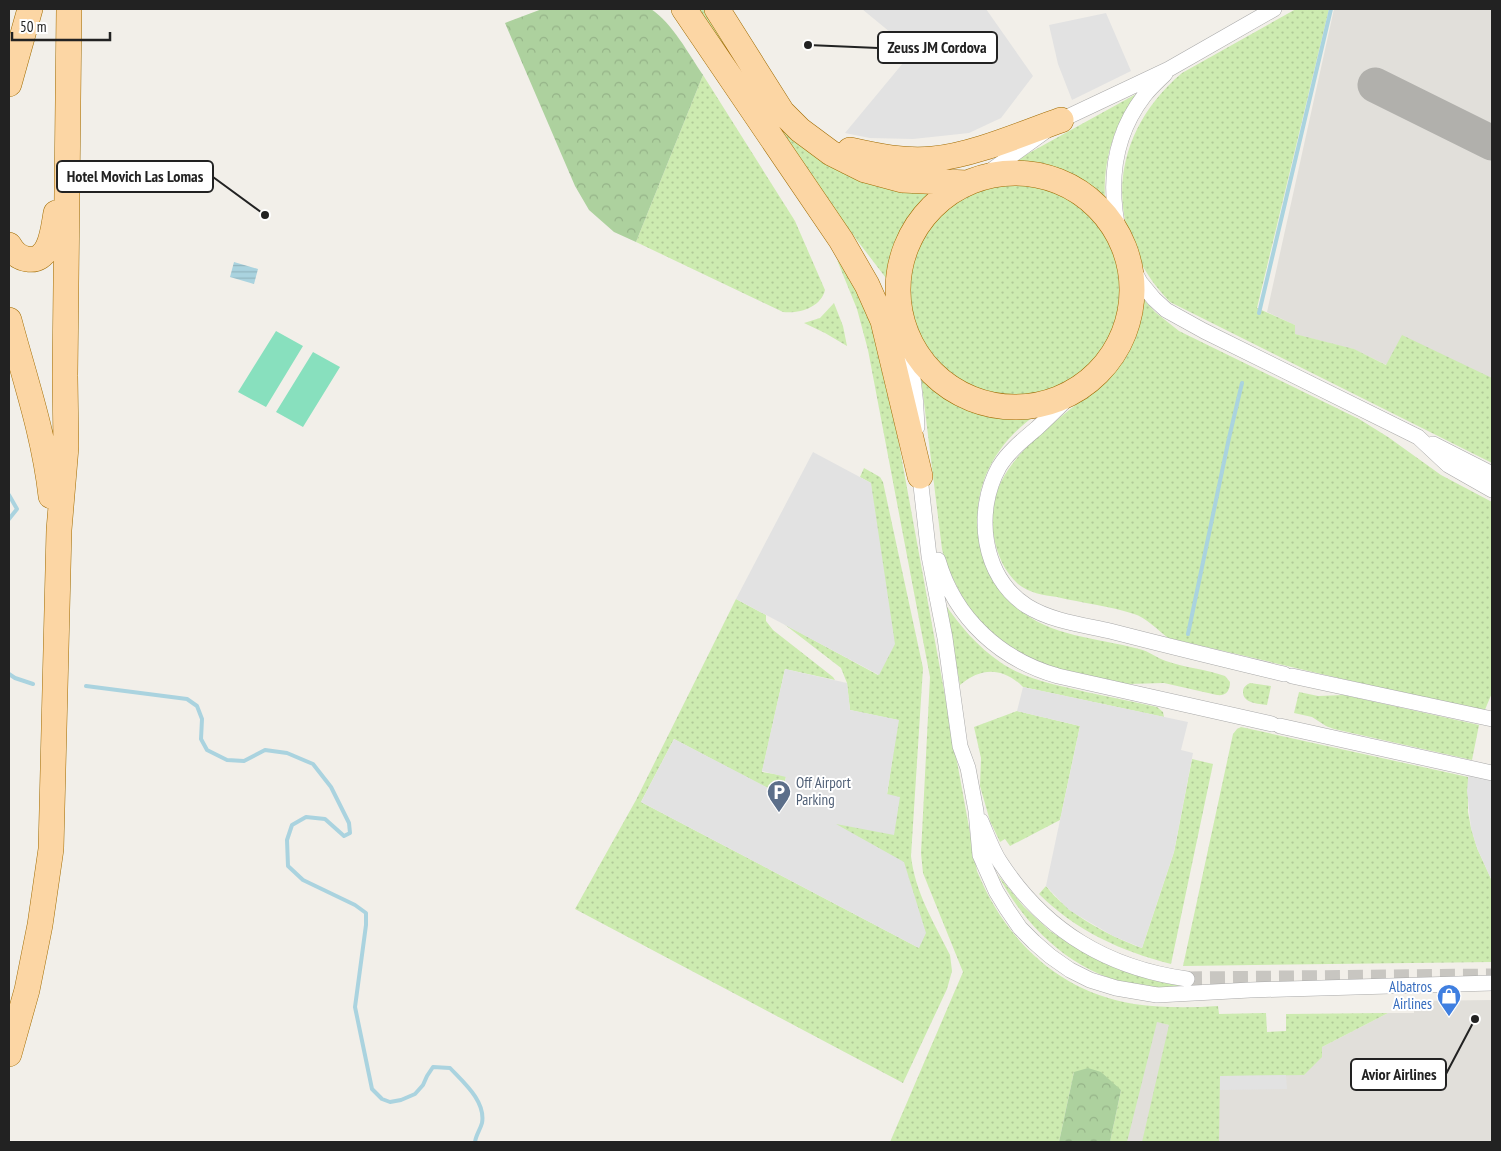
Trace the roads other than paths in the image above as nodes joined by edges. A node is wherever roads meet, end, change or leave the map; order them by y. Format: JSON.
{"nodes":[{"id":1,"x":30,"y":9,"type":"edge"},
{"id":2,"x":69,"y":9,"type":"edge"},
{"id":3,"x":684,"y":9,"type":"edge"},
{"id":4,"x":716,"y":9,"type":"edge"},
{"id":5,"x":1274,"y":9,"type":"edge"},
{"id":6,"x":1169,"y":69,"type":"junction"},
{"id":7,"x":9,"y":84,"type":"edge"},
{"id":8,"x":1061,"y":120,"type":"junction"},
{"id":9,"x":800,"y":130,"type":"junction"},
{"id":10,"x":67,"y":158,"type":"junction"},
{"id":11,"x":974,"y":180,"type":"junction"},
{"id":12,"x":840,"y":240,"type":"junction"},
{"id":13,"x":9,"y":245,"type":"edge"},
{"id":14,"x":1124,"y":250,"type":"junction"},
{"id":15,"x":9,"y":320,"type":"edge"},
{"id":16,"x":902,"y":321,"type":"junction"},
{"id":17,"x":1077,"y":389,"type":"junction"},
{"id":18,"x":1418,"y":437,"type":"junction"},
{"id":19,"x":1492,"y":474,"type":"edge"},
{"id":20,"x":920,"y":476,"type":"junction"},
{"id":21,"x":1492,"y":490,"type":"edge"},
{"id":22,"x":927,"y":526,"type":"junction"},
{"id":23,"x":59,"y":530,"type":"junction"},
{"id":24,"x":1492,"y":719,"type":"edge"},
{"id":25,"x":1492,"y":773,"type":"edge"},
{"id":26,"x":976,"y":810,"type":"junction"},
{"id":27,"x":1187,"y":979,"type":"tunnel mouth"},
{"id":28,"x":1492,"y":983,"type":"edge"},
{"id":29,"x":9,"y":1054,"type":"edge"}],
"edges":[{"from":1,"to":7,"type":"main road"},
{"from":2,"to":10,"type":"main road"},
{"from":3,"to":12,"type":"main road"},
{"from":4,"to":9,"type":"main road"},
{"from":5,"to":6,"type":"street"},
{"from":6,"to":8,"type":"street"},
{"from":6,"to":14,"type":"street"},
{"from":8,"to":9,"type":"main road"},
{"from":8,"to":11,"type":"street"},
{"from":9,"to":11,"type":"main road"},
{"from":10,"to":13,"type":"main road"},
{"from":10,"to":23,"type":"main road"},
{"from":11,"to":14,"type":"main road"},
{"from":11,"to":16,"type":"main road"},
{"from":12,"to":16,"type":"main road"},
{"from":12,"to":20,"type":"main road"},
{"from":14,"to":17,"type":"main road"},
{"from":14,"to":18,"type":"street"},
{"from":15,"to":23,"type":"main road"},
{"from":16,"to":17,"type":"main road"},
{"from":16,"to":20,"type":"street"},
{"from":17,"to":24,"type":"street"},
{"from":18,"to":19,"type":"street"},
{"from":18,"to":21,"type":"street"},
{"from":20,"to":22,"type":"street"},
{"from":22,"to":25,"type":"street"},
{"from":22,"to":26,"type":"street"},
{"from":23,"to":29,"type":"main road"},
{"from":26,"to":27,"type":"street"},
{"from":26,"to":28,"type":"street"}]}
